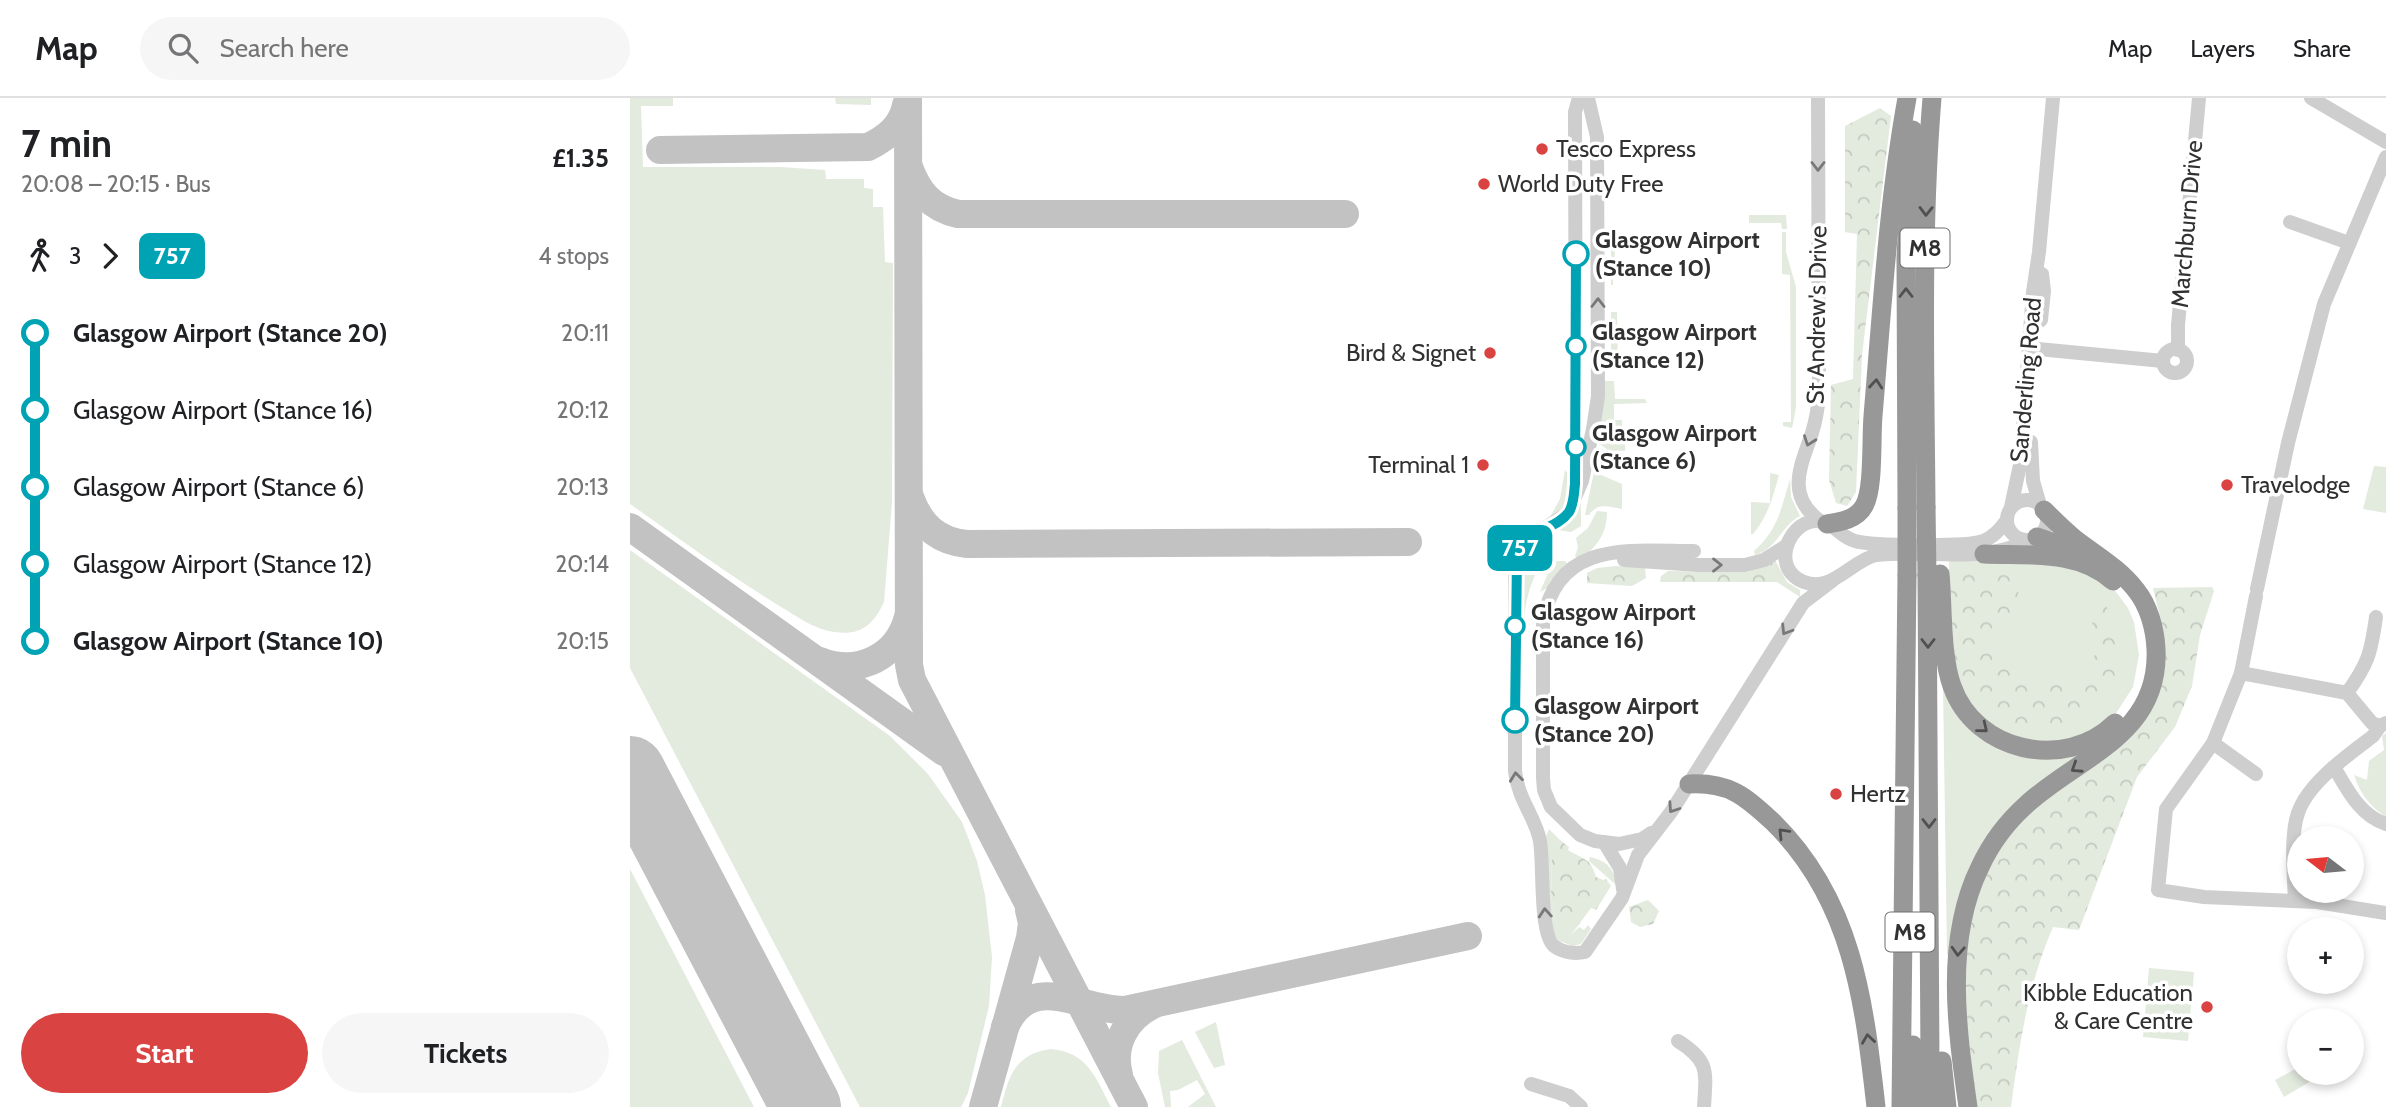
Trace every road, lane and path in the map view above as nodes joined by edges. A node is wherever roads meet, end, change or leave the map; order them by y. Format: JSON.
{"nodes":[{"id":1,"x":1579,"y":98,"type":"edge"},
{"id":2,"x":1588,"y":98,"type":"edge"},
{"id":3,"x":1818,"y":98,"type":"edge"},
{"id":4,"x":1907,"y":98,"type":"edge"},
{"id":5,"x":1916,"y":98,"type":"edge"},
{"id":6,"x":1932,"y":98,"type":"edge"},
{"id":7,"x":2053,"y":98,"type":"edge"},
{"id":8,"x":2199,"y":98,"type":"edge"},
{"id":9,"x":2311,"y":98,"type":"edge"},
{"id":10,"x":1913,"y":142,"type":"junction"},
{"id":11,"x":2386,"y":142,"type":"edge"},
{"id":12,"x":2386,"y":157,"type":"edge"},
{"id":13,"x":2290,"y":222,"type":"dead end"},
{"id":14,"x":2349,"y":243,"type":"junction"},
{"id":15,"x":2039,"y":252,"type":"junction"},
{"id":16,"x":2038,"y":349,"type":"junction"},
{"id":17,"x":2178,"y":350,"type":"junction"},
{"id":18,"x":2163,"y":361,"type":"junction"},
{"id":19,"x":1572,"y":504,"type":"junction"},
{"id":20,"x":1923,"y":507,"type":"junction"},
{"id":21,"x":2042,"y":508,"type":"junction"},
{"id":22,"x":2009,"y":514,"type":"junction"},
{"id":23,"x":1824,"y":523,"type":"junction"},
{"id":24,"x":2033,"y":539,"type":"junction"},
{"id":25,"x":1786,"y":546,"type":"junction"},
{"id":26,"x":1694,"y":551,"type":"dead end"},
{"id":27,"x":1984,"y":554,"type":"junction"},
{"id":28,"x":2101,"y":570,"type":"junction"},
{"id":29,"x":1934,"y":574,"type":"junction"},
{"id":30,"x":1832,"y":581,"type":"junction"},
{"id":31,"x":1547,"y":616,"type":"junction"},
{"id":32,"x":2376,"y":617,"type":"dead end"},
{"id":33,"x":2241,"y":673,"type":"junction"},
{"id":34,"x":2347,"y":693,"type":"junction"},
{"id":35,"x":2383,"y":725,"type":"edge"},
{"id":36,"x":2213,"y":743,"type":"junction"},
{"id":37,"x":1906,"y":757,"type":"junction"},
{"id":38,"x":2334,"y":767,"type":"junction"},
{"id":39,"x":2256,"y":774,"type":"dead end"},
{"id":40,"x":1689,"y":784,"type":"junction"},
{"id":41,"x":2386,"y":824,"type":"edge"},
{"id":42,"x":2297,"y":826,"type":"edge"},
{"id":43,"x":1655,"y":830,"type":"junction"},
{"id":44,"x":1604,"y":842,"type":"junction"},
{"id":45,"x":1929,"y":889,"type":"junction"},
{"id":46,"x":1622,"y":898,"type":"junction"},
{"id":47,"x":2287,"y":900,"type":"edge"},
{"id":48,"x":2316,"y":903,"type":"edge"},
{"id":49,"x":2386,"y":913,"type":"edge"},
{"id":50,"x":1678,"y":1041,"type":"dead end"},
{"id":51,"x":1531,"y":1084,"type":"dead end"},
{"id":52,"x":1581,"y":1107,"type":"edge"},
{"id":53,"x":1704,"y":1107,"type":"edge"},
{"id":54,"x":1876,"y":1107,"type":"edge"},
{"id":55,"x":1901,"y":1107,"type":"edge"},
{"id":56,"x":1916,"y":1107,"type":"edge"},
{"id":57,"x":1933,"y":1107,"type":"edge"},
{"id":58,"x":1947,"y":1107,"type":"edge"},
{"id":59,"x":1968,"y":1107,"type":"edge"}],
"edges":[{"from":1,"to":19,"type":"street"},
{"from":19,"to":2,"type":"street","one_way":true},
{"from":3,"to":23,"type":"street","name":"St Andrew's Drive","one_way":true},
{"from":4,"to":10,"type":"highway"},
{"from":5,"to":10,"type":"highway","number":"M8"},
{"from":6,"to":10,"type":"highway","number":"M8"},
{"from":7,"to":15,"type":"street","name":"Sanderling Road"},
{"from":8,"to":17,"type":"street","name":"Marchburn Drive"},
{"from":9,"to":11,"type":"street"},
{"from":10,"to":20,"type":"highway","number":"M8","one_way":true},
{"from":20,"to":10,"type":"highway","number":"M8","one_way":true},
{"from":23,"to":10,"type":"highway","one_way":true},
{"from":12,"to":14,"type":"street"},
{"from":13,"to":14,"type":"street"},
{"from":14,"to":33,"type":"street"},
{"from":15,"to":16,"type":"street","name":"Sanderling Road"},
{"from":15,"to":22,"type":"street","name":"Sanderling Road"},
{"from":16,"to":18,"type":"street","name":"Marchburn Drive"},
{"from":16,"to":21,"type":"street","name":"Sanderling Road"},
{"from":17,"to":18,"type":"street"},
{"from":17,"to":18,"type":"street","name":"Marchburn Drive"},
{"from":46,"to":19,"type":"street","one_way":true},
{"from":20,"to":29,"type":"highway"},
{"from":20,"to":37,"type":"highway","number":"M8","bridge":true},
{"from":21,"to":22,"type":"street"},
{"from":21,"to":24,"type":"street"},
{"from":21,"to":59,"type":"highway","one_way":true},
{"from":22,"to":23,"type":"street"},
{"from":22,"to":24,"type":"street"},
{"from":23,"to":25,"type":"street"},
{"from":24,"to":27,"type":"street"},
{"from":24,"to":28,"type":"highway"},
{"from":25,"to":30,"type":"street"},
{"from":31,"to":25,"type":"street","one_way":true},
{"from":26,"to":31,"type":"street"},
{"from":27,"to":28,"type":"highway"},
{"from":27,"to":30,"type":"street"},
{"from":29,"to":28,"type":"highway","one_way":true},
{"from":29,"to":45,"type":"highway","number":"M8","one_way":true},
{"from":30,"to":40,"type":"street","one_way":true},
{"from":31,"to":44,"type":"street"},
{"from":32,"to":34,"type":"street"},
{"from":33,"to":34,"type":"street"},
{"from":33,"to":36,"type":"street"},
{"from":34,"to":35,"type":"street"},
{"from":35,"to":38,"type":"street"},
{"from":36,"to":39,"type":"street"},
{"from":36,"to":47,"type":"street"},
{"from":37,"to":55,"type":"highway","number":"M8"},
{"from":37,"to":56,"type":"highway","number":"M8"},
{"from":38,"to":41,"type":"street"},
{"from":38,"to":42,"type":"street"},
{"from":40,"to":43,"type":"street","one_way":true},
{"from":54,"to":40,"type":"highway","one_way":true},
{"from":43,"to":44,"type":"street"},
{"from":43,"to":46,"type":"street"},
{"from":44,"to":46,"type":"street"},
{"from":45,"to":57,"type":"highway","number":"M8"},
{"from":45,"to":58,"type":"highway","number":"M8"},
{"from":48,"to":49,"type":"street"},
{"from":50,"to":53,"type":"street"},
{"from":51,"to":52,"type":"street"}]}
